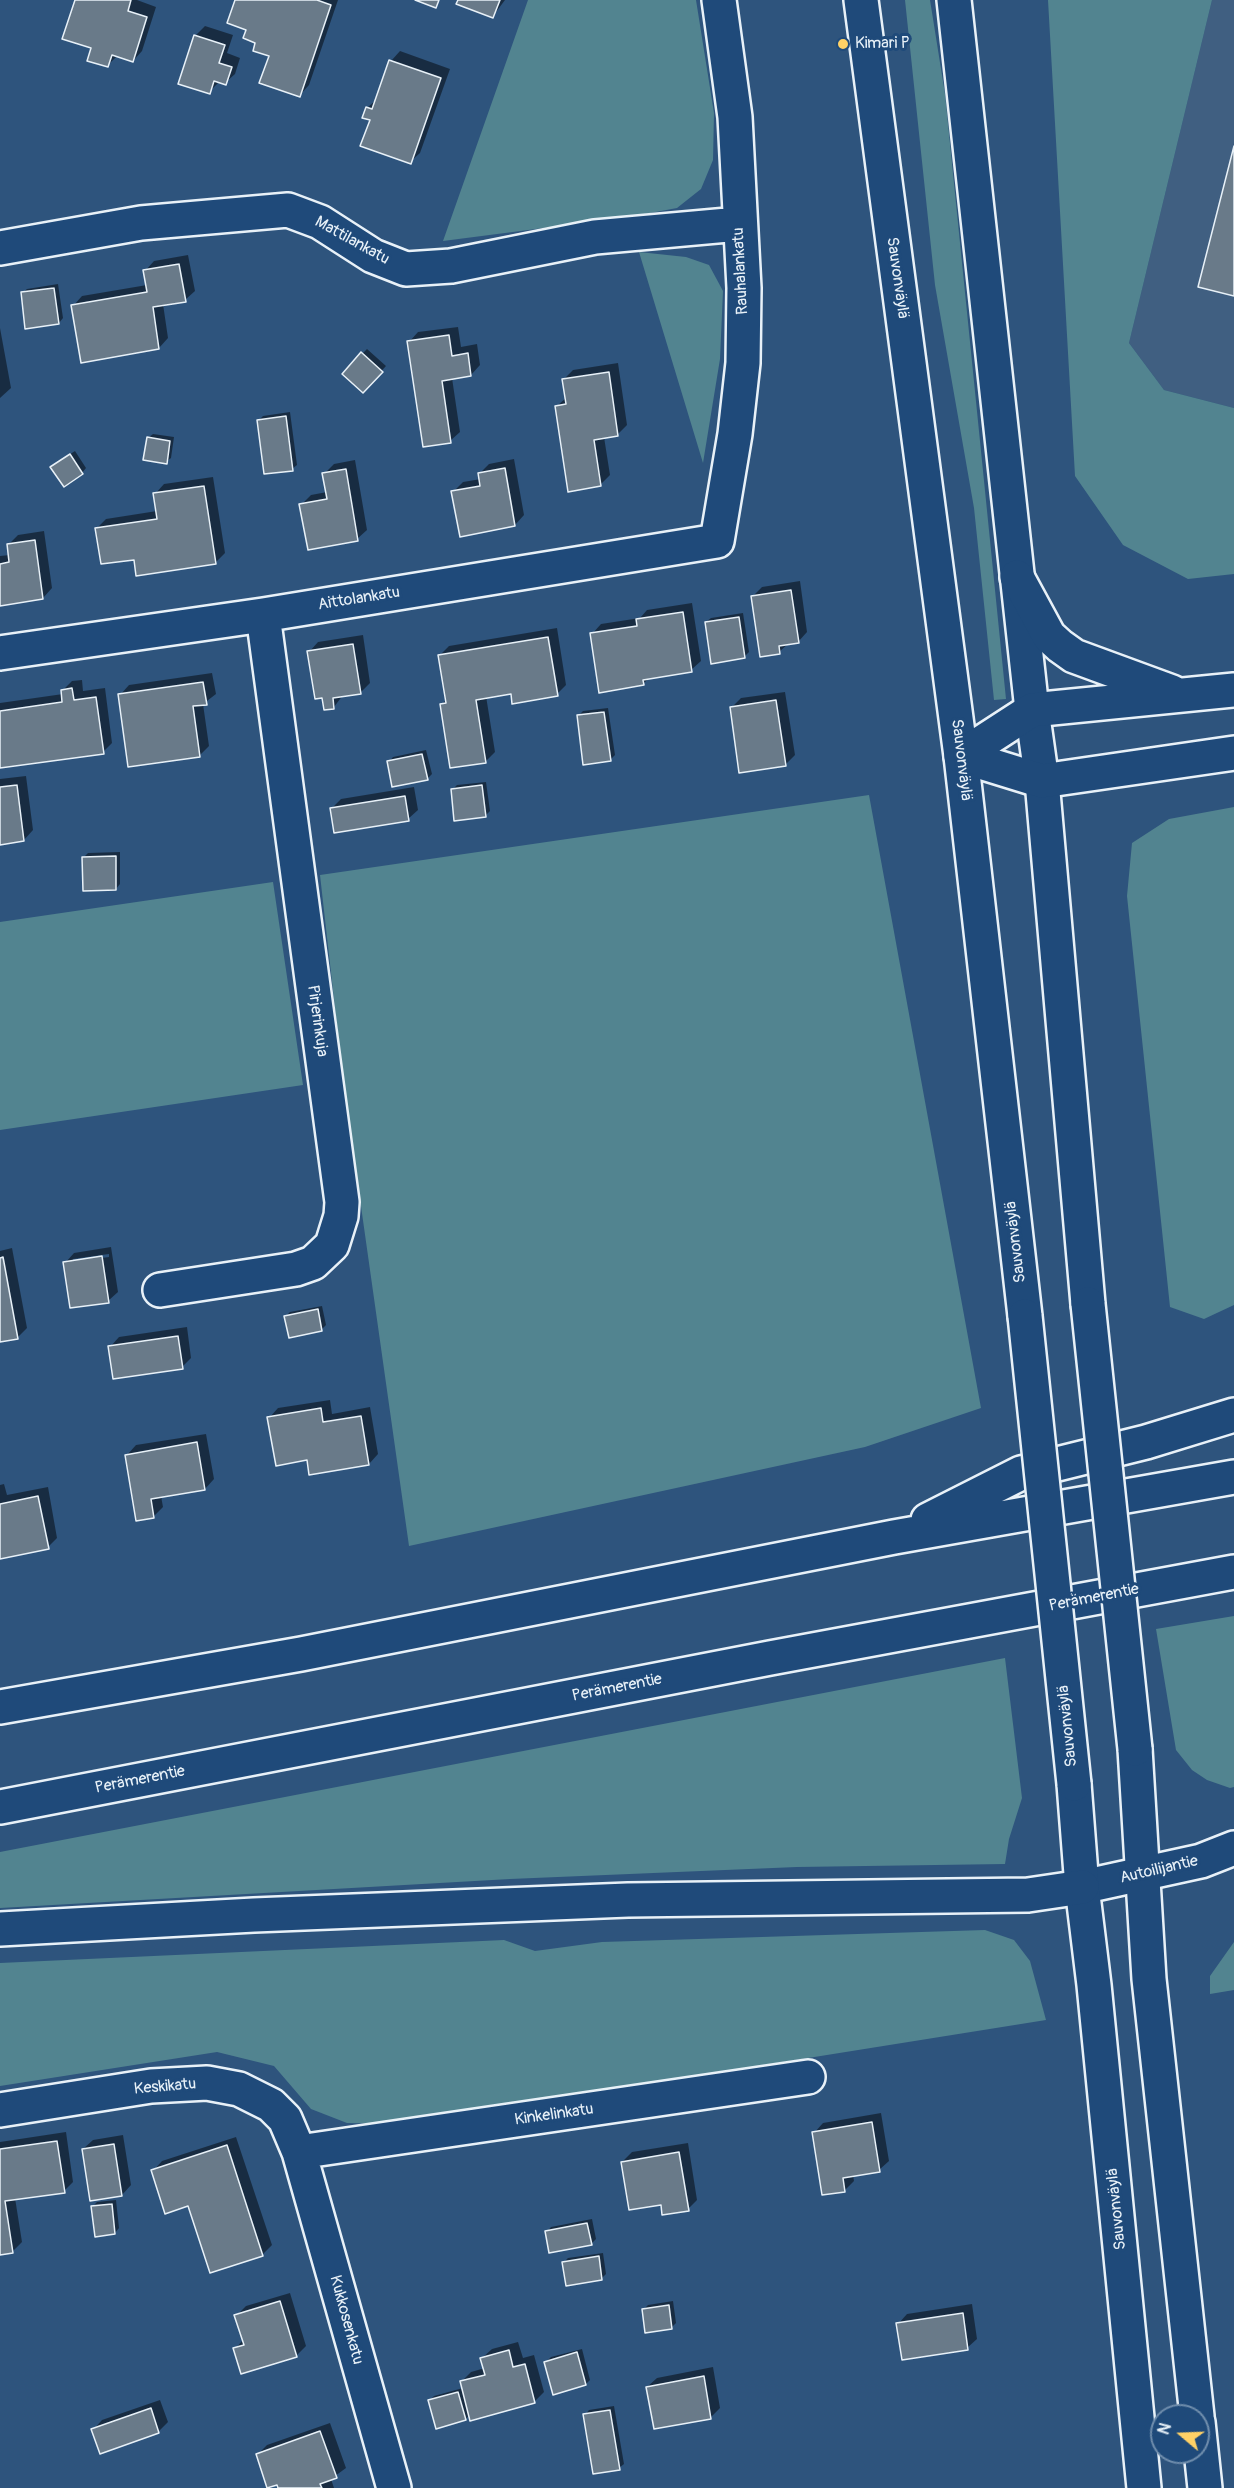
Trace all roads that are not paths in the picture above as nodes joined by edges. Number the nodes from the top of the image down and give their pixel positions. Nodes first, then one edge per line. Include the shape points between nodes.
1 (719, 0) edge
2 (861, 0) edge
3 (954, 0) edge
4 (739, 224) junction
5 (0, 248) edge
6 (717, 541) joint
7 (1017, 577) junction
8 (263, 615) junction
9 (0, 652) edge
10 (1234, 690) edge
11 (1179, 695) junction
12 (1032, 710) junction
13 (1234, 753) edge
14 (961, 756) junction
15 (1042, 781) junction
16 (160, 1290) dead end
17 (1234, 1415) edge
18 (1234, 1477) edge
19 (894, 1537) junction
20 (1234, 1572) edge
21 (0, 1707) edge
22 (0, 1807) edge
23 (1234, 1848) edge
24 (1142, 1875) junction
25 (1082, 1887) junction
26 (0, 1929) edge
27 (808, 2077) dead end
28 (0, 2110) edge
29 (299, 2152) junction
30 (1196, 2404) edge
31 (1202, 2464) edge
32 (394, 2488) edge
33 (1144, 2488) edge
34 (1205, 2488) edge

1 - 4 main road, Rauhalankatu via 735,117
2 - 14 main road, Sauvonväylä
3 - 7 main road
4 - 5 main road, Mattilankatu via 595,237 451,267 406,269 374,256 320,222 288,210 141,223
4 - 6 main road, Rauhalankatu via 744,288 743,363
6 - 8 main road, Aittolankatu
7 - 11 main road via 1049,636 1060,646 1074,656
7 - 12 main road
8 - 9 main road, Aittolankatu
8 - 16 main road, Pirjerinkuja via 341,1216 332,1245 312,1263 296,1269
10 - 11 main road
11 - 12 main road
12 - 14 main road
12 - 15 main road
13 - 15 main road
14 - 15 main road
14 - 25 main road, Sauvonväylä, bridge via 1025,1316
15 - 24 main road, bridge via 1088,1304 1135,1749
17 - 19 main road via 1022,1473
18 - 19 main road
19 - 21 main road via 301,1654
20 - 22 main road, Perämerentie
23 - 24 main road, Autoilijantie
24 - 25 main road, Autoilijantie
24 - 30 main road via 1149,1979
25 - 26 main road, Autoilijantie via 1028,1895 628,1900
25 - 33 main road, Sauvonväylä
27 - 29 main road, Kinkelinkatu
28 - 29 main road, Keskikatu via 151,2086 221,2085 255,2095 272,2105 285,2119
29 - 32 main road, Kukkosenkatu
31 - 34 main road

